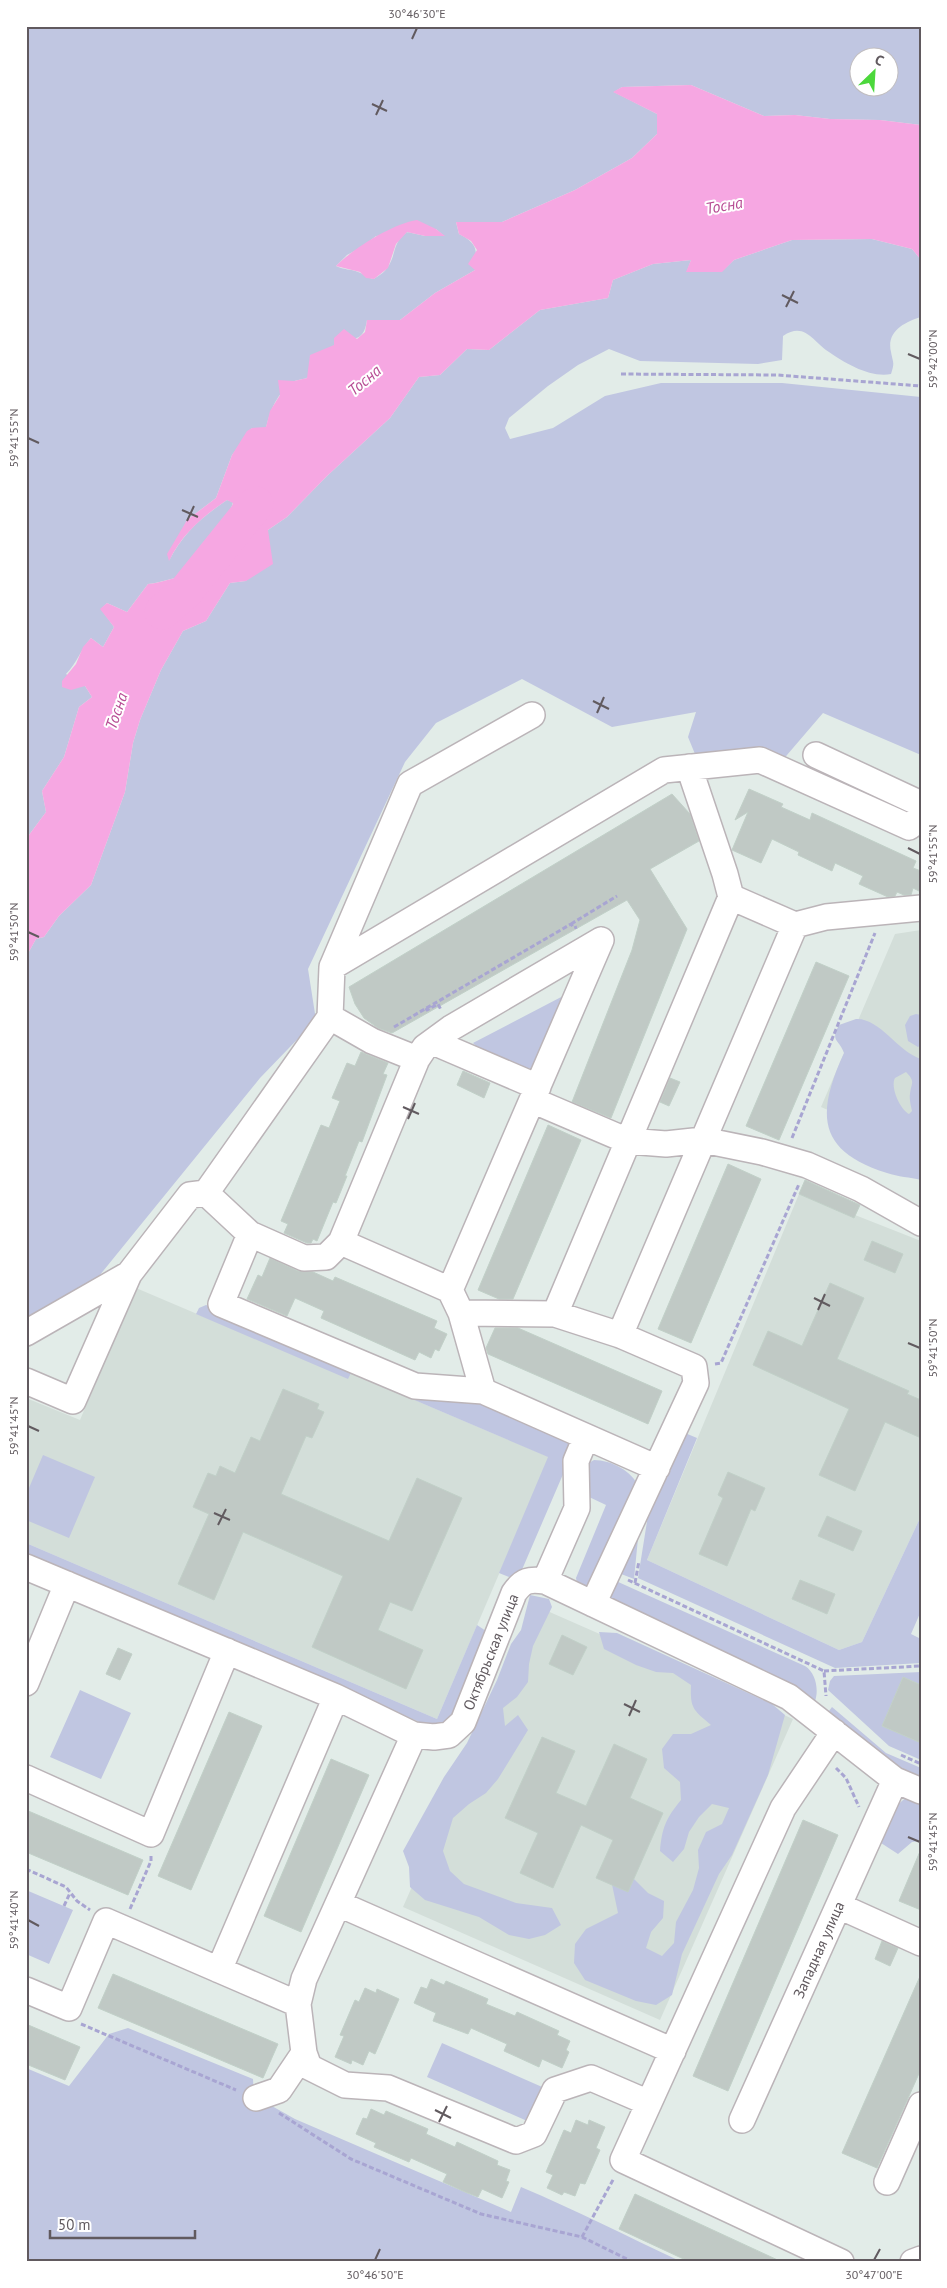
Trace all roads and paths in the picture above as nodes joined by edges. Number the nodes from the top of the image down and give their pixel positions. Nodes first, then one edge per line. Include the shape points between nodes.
1 (621, 374) dead end
2 (921, 386) edge
3 (532, 715) dead end
4 (816, 755) dead end
5 (689, 767) junction
6 (921, 804) edge
7 (921, 818) edge
8 (617, 896) dead end
9 (731, 896) junction
10 (921, 908) edge
11 (884, 912) junction
12 (571, 924) junction
13 (795, 925) junction
14 (574, 928) dead end
15 (332, 967) junction
16 (438, 1004) dead end
17 (426, 1008) junction
18 (330, 1017) junction
19 (391, 1028) dead end
20 (425, 1050) junction
21 (535, 1094) junction
22 (703, 1140) junction
23 (628, 1141) junction
24 (795, 1162) junction
25 (206, 1193) junction
26 (921, 1223) edge
27 (250, 1234) junction
28 (341, 1242) junction
29 (129, 1274) junction
30 (450, 1290) junction
31 (461, 1313) junction
32 (555, 1314) junction
33 (26, 1333) edge
34 (620, 1335) junction
35 (694, 1368) junction
36 (26, 1381) edge
37 (483, 1391) junction
38 (586, 1437) junction
39 (657, 1468) junction
40 (26, 1567) edge
41 (608, 1571) junction
42 (544, 1581) junction
43 (67, 1584) junction
44 (593, 1604) junction
45 (227, 1651) junction
46 (921, 1666) edge
47 (824, 1671) junction
48 (26, 1683) edge
49 (336, 1697) junction
50 (831, 1701) dead end
51 (834, 1732) junction
52 (414, 1735) junction
53 (896, 1753) dead end
54 (921, 1764) edge
55 (26, 1778) edge
56 (895, 1780) junction
57 (921, 1791) edge
58 (151, 1834) junction
59 (26, 1869) edge
60 (70, 1893) junction
61 (339, 1904) junction
62 (64, 1906) dead end
63 (838, 1906) junction
64 (114, 1924) junction
65 (921, 1943) edge
66 (219, 1970) junction
67 (26, 1990) edge
68 (298, 2004) junction
69 (68, 2008) junction
70 (673, 2051) junction
71 (304, 2053) junction
72 (256, 2098) junction
73 (649, 2103) junction
74 (921, 2105) edge
75 (742, 2120) dead end
76 (623, 2160) junction
77 (887, 2182) dead end
78 (582, 2237) junction
79 (921, 2259) edge
80 (831, 2260) edge
81 (633, 2262) edge
82 (913, 2262) edge

1 - 2 path via 777,375
3 - 15 street via 410,784
4 - 6 street
5 - 7 street via 760,760 909,827
5 - 9 street
5 - 15 street via 664,770
8 - 12 path
9 - 13 street
9 - 23 street
10 - 11 street
11 - 13 street via 826,917
11 - 24 path
12 - 14 path
12 - 17 path
13 - 22 street
15 - 18 street
16 - 17 path
17 - 19 path
18 - 20 street via 372,1041
18 - 25 street
20 - 21 street
20 - 21 street via 451,1028 601,940
20 - 28 street
21 - 23 street
21 - 30 street
22 - 23 street via 666,1144
22 - 24 street
22 - 34 street
23 - 32 street
24 - 26 street via 861,1189
24 - 35 path via 721,1363
25 - 27 street
25 - 29 street via 190,1195
27 - 28 street via 304,1258 326,1257
27 - 37 street via 221,1304 415,1386
28 - 30 street
29 - 33 street
29 - 36 street via 73,1401
30 - 31 street
31 - 32 street
31 - 37 street
32 - 34 street
34 - 35 street
35 - 39 street via 696,1383
37 - 38 street
38 - 39 street
38 - 42 street via 576,1461 577,1508
39 - 41 street
40 - 43 street
41 - 44 street
41 - 47 path
42 - 44 street
42 - 52 street, Октябрьская улица via 528,1579 514,1594 463,1722 449,1735
43 - 45 street
43 - 48 street
44 - 51 street via 788,1697
45 - 49 street
45 - 58 street
46 - 47 path
47 - 50 path via 824,1694
49 - 52 street
49 - 66 street
51 - 56 street
51 - 70 street via 783,1808
52 - 61 street
53 - 54 path
55 - 58 street
56 - 57 street
56 - 63 street, Западная улица
58 - 64 path via 151,1861
59 - 60 path via 66,1887
60 - 62 path
60 - 64 path
61 - 68 street via 304,1979
61 - 70 street
63 - 65 street
63 - 75 street, Западная улица
64 - 66 street
64 - 69 street
66 - 68 street
67 - 69 street
68 - 71 street
69 - 72 path via 80,2024
70 - 73 street
71 - 72 street via 279,2090
71 - 73 street via 309,2067 345,2085 388,2088 516,2141 534,2134 555,2090 591,2078
72 - 78 path via 351,2159 481,2214
73 - 76 street
74 - 77 street
76 - 78 path
76 - 80 street
78 - 81 path
79 - 82 street

